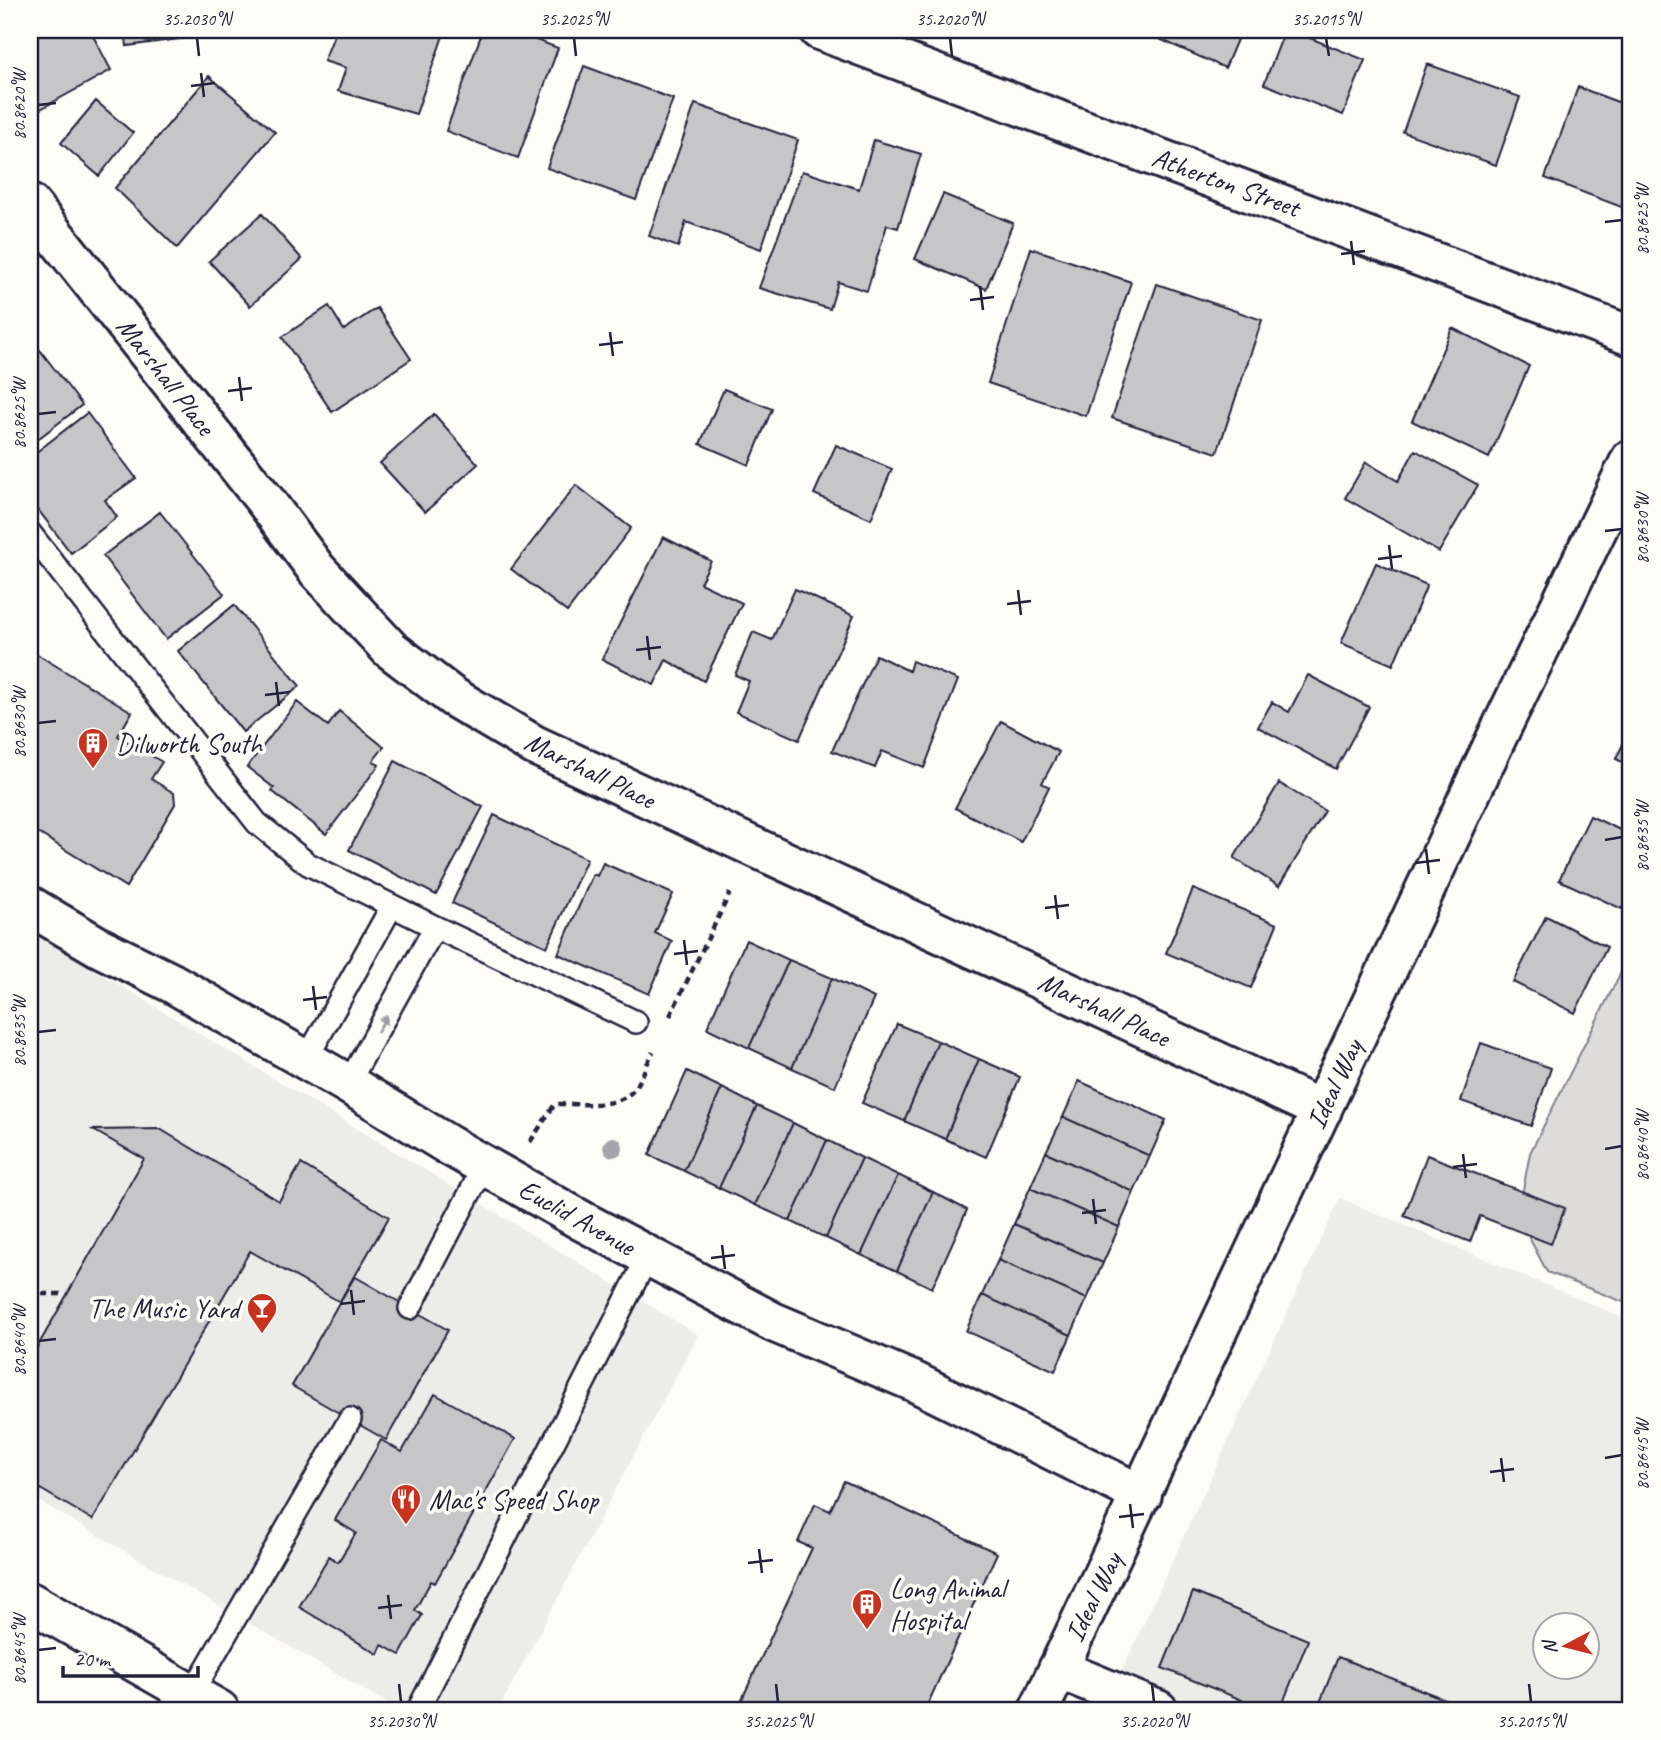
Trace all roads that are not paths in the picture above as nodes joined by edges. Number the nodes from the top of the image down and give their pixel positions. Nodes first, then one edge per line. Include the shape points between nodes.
1 (819, 30) edge
2 (30, 204) edge
3 (1631, 336) edge
4 (1631, 459) edge
5 (30, 533) edge
6 (30, 906) edge
7 (392, 906) junction
8 (435, 927) junction
9 (636, 1022) dead end
10 (306, 1060) junction
11 (348, 1084) junction
12 (1322, 1110) junction
13 (484, 1166) junction
14 (648, 1256) junction
15 (410, 1308) dead end
16 (350, 1419) dead end
17 (1142, 1495) junction
18 (30, 1602) edge
19 (1058, 1669) junction
20 (205, 1703) edge
21 (418, 1710) edge
22 (1039, 1710) edge
23 (1158, 1710) edge

1 - 3 street, Atherton Street
2 - 12 street, Marshall Place via 317,570 390,649 453,698 534,745
4 - 12 street, Ideal Way
5 - 7 lane via 257,823 308,863
6 - 10 street, Euclid Avenue
7 - 8 lane
7 - 10 lane
8 - 9 lane
11 -> 8 lane
10 - 11 street, Euclid Avenue
11 - 13 street, Euclid Avenue
12 - 17 street, Ideal Way
13 - 14 street, Euclid Avenue
13 - 15 lane
14 - 17 street, Euclid Avenue via 773,1322 915,1382
14 - 21 lane
16 - 20 lane
17 - 19 street, Ideal Way
18 - 20 street
19 - 22 street, Ideal Way
19 - 23 street

